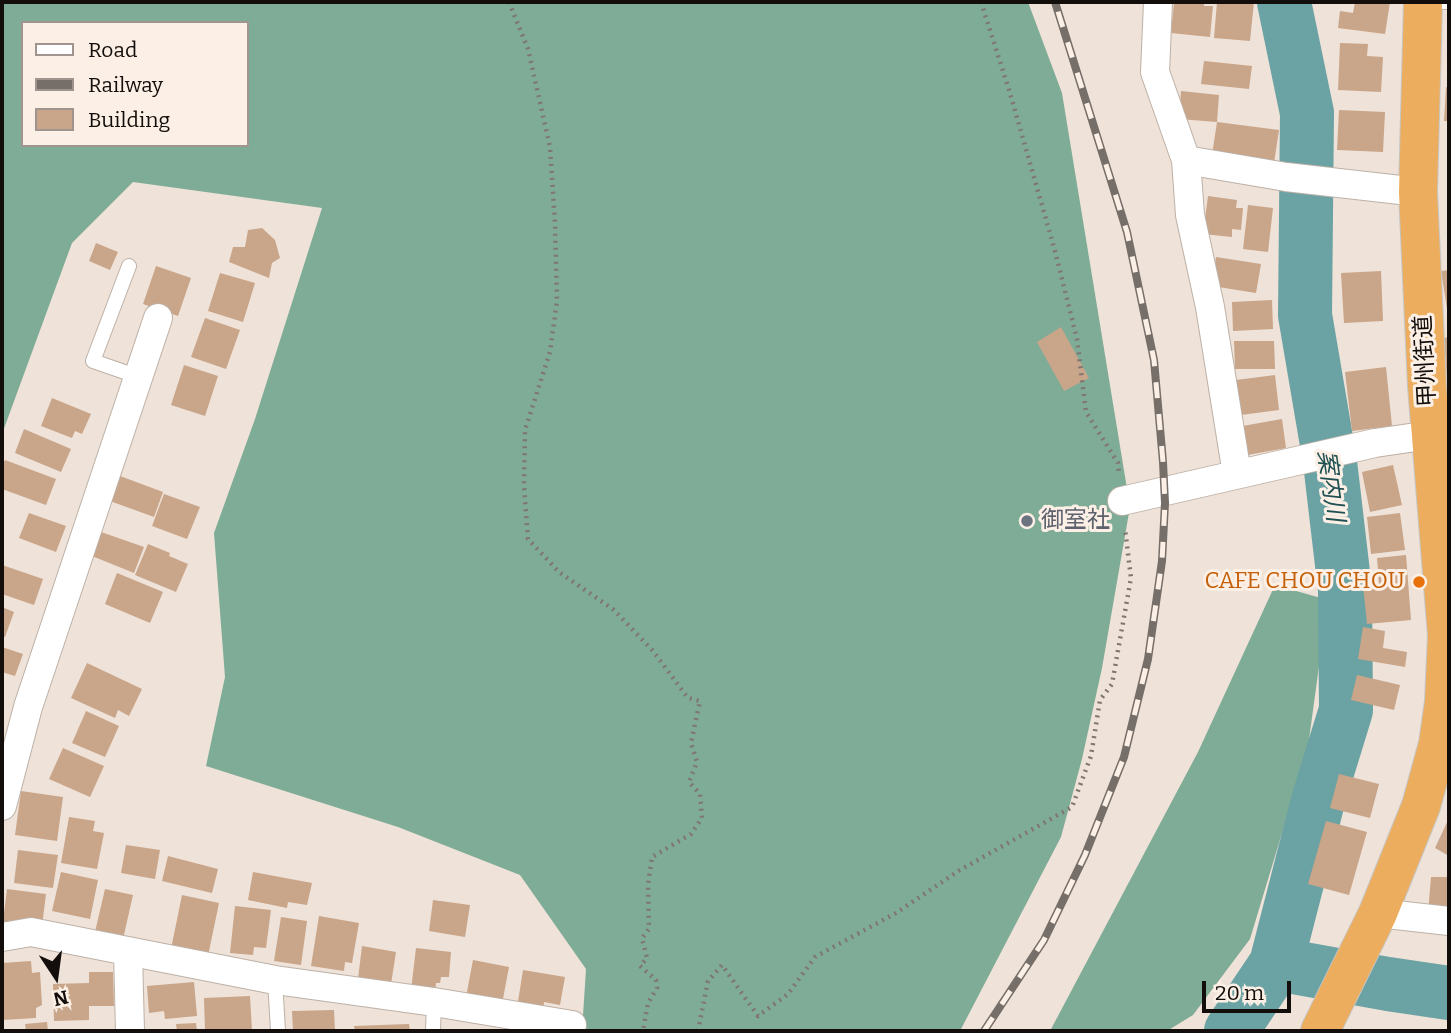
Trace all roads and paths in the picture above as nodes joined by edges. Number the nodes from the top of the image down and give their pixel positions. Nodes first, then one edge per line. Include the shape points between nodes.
1 (509, 2) edge
2 (981, 2) edge
3 (1158, 2) edge
4 (1423, 2) edge
5 (1186, 160) junction
6 (1418, 192) junction
7 (129, 266) dead end
8 (158, 318) dead end
9 (138, 377) junction
10 (1430, 435) junction
11 (1237, 474) junction
12 (1122, 501) junction
13 (2, 806) edge
14 (1374, 921) junction
15 (1449, 921) edge
16 (2, 937) edge
17 (128, 952) junction
18 (275, 980) junction
19 (434, 1002) junction
20 (572, 1025) dead end
21 (1328, 1027) edge
22 (130, 1031) edge
23 (278, 1031) edge
24 (433, 1031) edge
25 (643, 1031) edge
26 (698, 1031) edge

1 - 25 path via 528,49 550,147 555,223 557,301 550,352 525,430 528,538 559,572 614,610 688,698 700,701 691,743 696,762 689,782 700,794 702,818 691,834 652,856 649,929 642,938 647,958 640,966 656,979 657,988 648,1003
2 - 12 path via 1055,251 1077,339 1086,412 1118,463
3 - 5 street via 1155,72
4 - 6 highway, 甲州街道
5 - 6 street
5 - 11 street via 1190,215
6 - 10 highway, 甲州街道 via 1431,324
7 - 9 lane via 93,361
8 - 9 street
9 - 13 street via 28,707
10 - 11 street
10 - 14 highway, 甲州街道 via 1447,635 1444,702 1421,806
11 - 12 street
12 - 26 path via 1131,579 1112,684 1100,700 1091,756 1072,807 815,957 788,994 758,1016 722,965 708,981
14 - 15 street
14 - 21 highway, 甲州街道
16 - 17 street via 31,932
17 - 18 street
17 - 22 street
18 - 19 street
18 - 23 lane
19 - 20 street
19 - 24 lane

